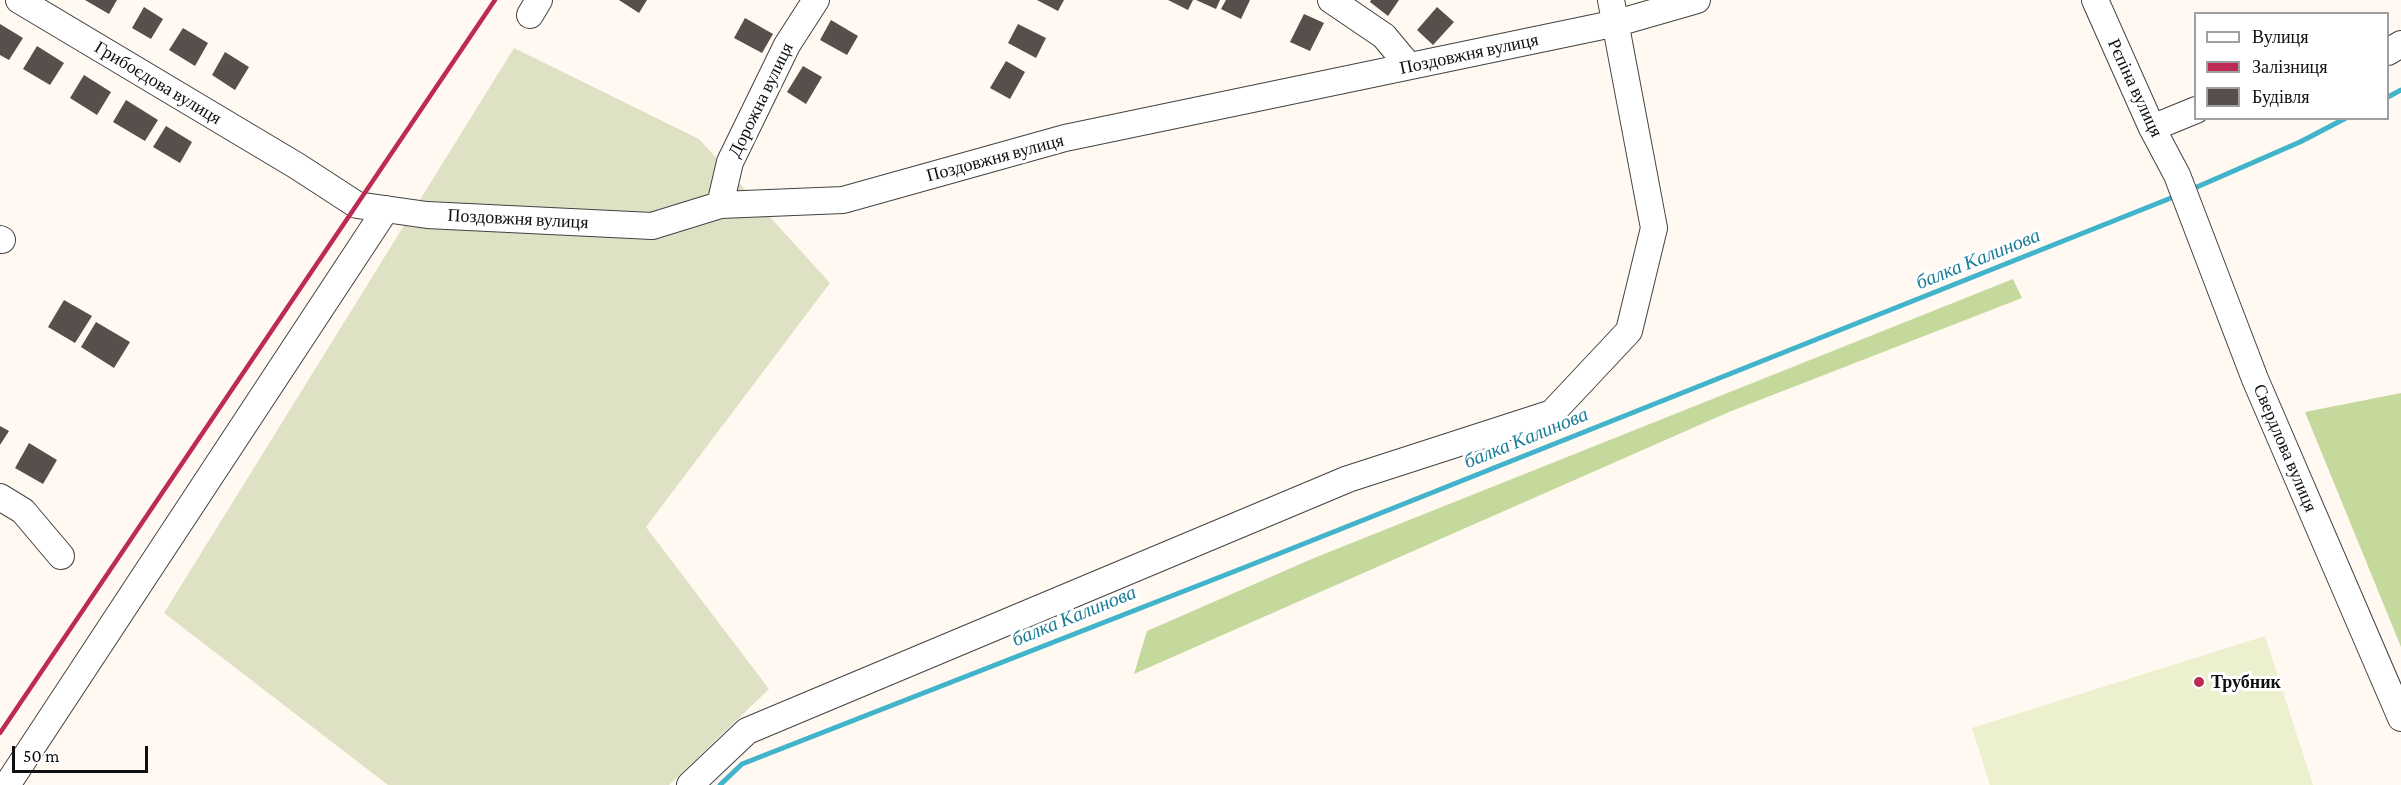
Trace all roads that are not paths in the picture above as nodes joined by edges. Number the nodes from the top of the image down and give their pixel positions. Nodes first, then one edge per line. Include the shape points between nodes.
1 (19, 0) edge
2 (816, 0) edge
3 (1331, 0) edge
4 (1697, 0) edge
5 (2095, 0) edge
6 (1614, 11) edge
7 (1409, 66) junction
8 (2194, 111) edge
9 (2152, 128) junction
10 (297, 166) joint
11 (2177, 175) joint
12 (720, 205) junction
13 (387, 209) junction
14 (0, 496) edge
15 (61, 556) dead end
16 (2401, 718) edge
17 (7, 785) edge
18 (690, 785) edge

1 - 10 street, Грибоєдова вулиця
2 - 12 street, Дорожна вулиця via 787,45 730,162
3 - 7 street via 1384,36
4 - 6 street, Поздовжня вулиця
5 - 9 street, Рєпіна вулиця
6 - 7 street, Поздовжня вулиця
6 - 18 street via 1654,228 1629,331 1552,413 1348,479 747,731
7 - 12 street, Поздовжня вулиця via 1065,138 843,200
8 - 9 street
9 - 11 street, Рєпіна вулиця
10 - 13 street, Поздовжня вулиця via 357,205
11 - 16 street, Свердлова вулиця via 2255,379
12 - 13 street, Поздовжня вулиця via 652,226 427,215
13 - 17 street
14 - 15 street via 23,512

